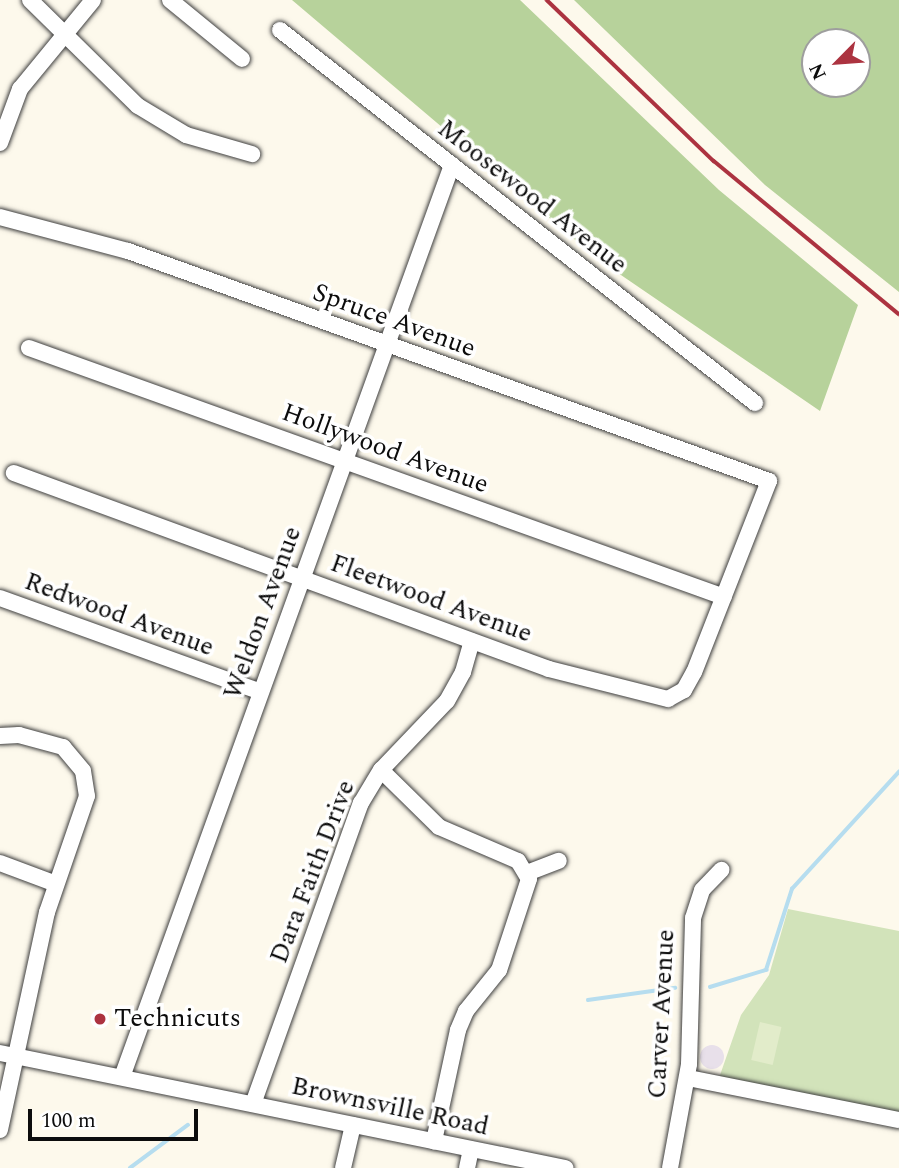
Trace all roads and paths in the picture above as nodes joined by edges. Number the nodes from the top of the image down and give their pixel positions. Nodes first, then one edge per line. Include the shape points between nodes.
1 (30, 0) edge
2 (93, 0) edge
3 (170, 0) edge
4 (280, 30) dead end
5 (63, 36) junction
6 (242, 59) dead end
7 (0, 144) edge
8 (252, 154) dead end
9 (452, 165) junction
10 (0, 217) edge
11 (387, 344) junction
12 (29, 348) dead end
13 (755, 402) dead end
14 (344, 461) junction
15 (14, 473) dead end
16 (301, 578) junction
17 (724, 597) junction
18 (0, 598) edge
19 (472, 641) junction
20 (261, 692) junction
21 (0, 736) edge
22 (382, 770) junction
23 (559, 861) dead end
24 (0, 863) edge
25 (721, 870) dead end
26 (527, 873) junction
27 (56, 884) junction
28 (0, 1053) edge
29 (19, 1056) junction
30 (122, 1077) junction
31 (688, 1078) junction
32 (253, 1104) junction
33 (899, 1120) edge
34 (353, 1125) junction
35 (0, 1130) edge
36 (434, 1141) junction
37 (471, 1149) junction
38 (343, 1168) edge
39 (467, 1168) edge
40 (565, 1168) edge
41 (670, 1168) edge

1 - 5 street
2 - 5 street
3 - 6 street
4 - 9 street, Moosewood Avenue
5 - 7 street via 20,89
5 - 8 street via 115,86 164,124 205,142
9 - 11 street, Weldon Avenue
9 - 13 street, Moosewood Avenue
10 - 11 street, Spruce Avenue via 128,251
11 - 14 street, Weldon Avenue
11 - 17 street, Spruce Avenue via 769,481
12 - 14 street, Hollywood Avenue
14 - 16 street, Weldon Avenue
14 - 17 street, Hollywood Avenue
15 - 16 street, Fleetwood Avenue
16 - 19 street, Fleetwood Avenue
16 - 20 street, Weldon Avenue
17 - 19 street, Fleetwood Avenue via 694,672 677,696 662,698 580,679
18 - 20 street, Redwood Avenue
19 - 22 street, Dara Faith Drive via 463,672 447,701
20 - 30 street, Weldon Avenue
21 - 27 street via 53,742 71,754 83,771 85,805
22 - 26 street via 439,827 518,861
22 - 32 street, Dara Faith Drive via 361,803
23 - 26 street
24 - 27 street
25 - 31 street, Carver Avenue via 702,890 692,918
26 - 36 street via 529,886 499,970 466,1011 458,1030
27 - 29 street
28 - 29 street, Brownsville Road
29 - 30 street, Brownsville Road
29 - 35 street
30 - 32 street, Brownsville Road
31 - 33 street
31 - 41 street, Carver Avenue
32 - 34 street, Brownsville Road
34 - 36 street, Brownsville Road
34 - 38 street
36 - 37 street, Brownsville Road
37 - 39 street
37 - 40 street, Brownsville Road

